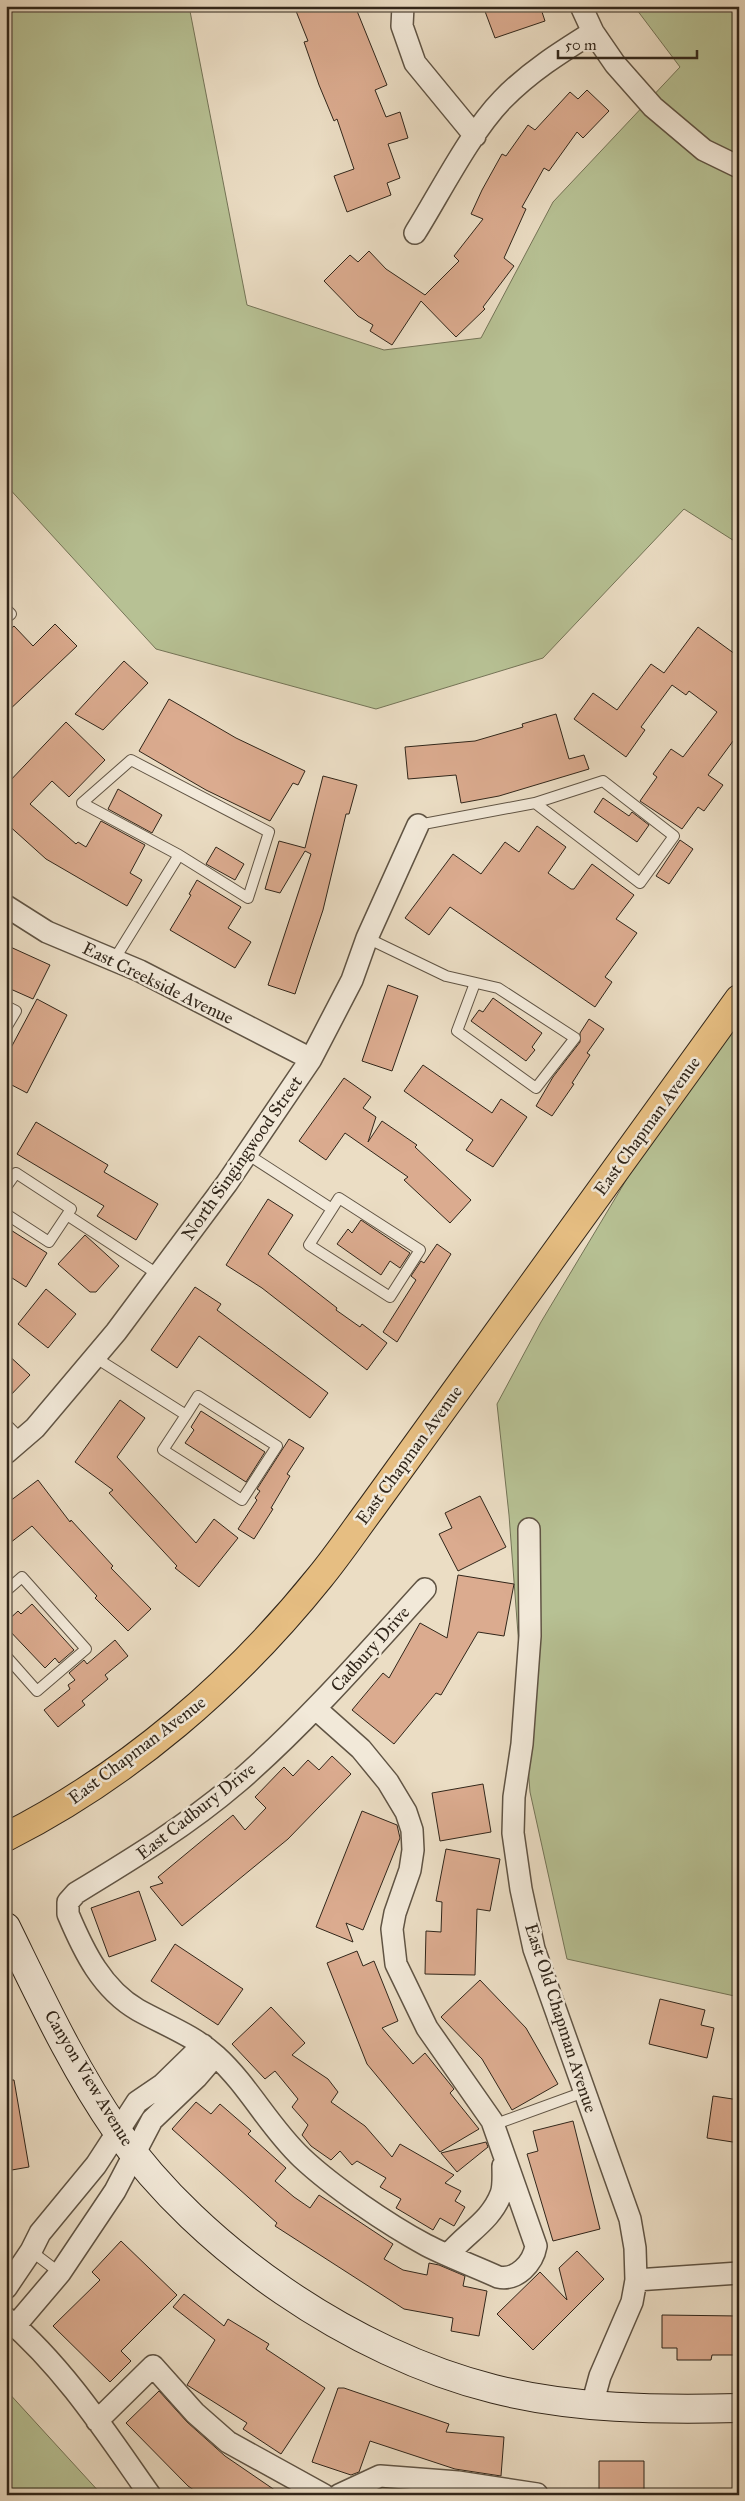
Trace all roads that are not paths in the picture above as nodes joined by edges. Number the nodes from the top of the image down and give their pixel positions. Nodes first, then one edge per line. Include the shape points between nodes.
1 (403, 6) edge
2 (581, 6) edge
3 (593, 32) junction
4 (475, 136) junction
5 (739, 167) edge
6 (415, 233) dead end
7 (6, 609) edge
8 (6, 618) edge
9 (535, 803) junction
10 (418, 825) joint
11 (179, 855) junction
12 (6, 906) edge
13 (367, 938) junction
14 (114, 960) junction
15 (475, 983) junction
16 (739, 998) edge
17 (6, 1006) edge
18 (6, 1028) edge
19 (311, 1059) junction
20 (247, 1154) junction
21 (6, 1188) edge
22 (332, 1209) junction
23 (6, 1214) edge
24 (67, 1215) junction
25 (159, 1275) junction
26 (96, 1358) junction
27 (186, 1415) junction
28 (6, 1424) edge
29 (14, 1447) edge
30 (529, 1529) dead end
31 (425, 1589) dead end
32 (6, 1591) edge
33 (6, 1656) edge
34 (316, 1708) junction
35 (6, 1837) edge
36 (6, 1927) edge
37 (209, 2050) junction
38 (584, 2092) junction
39 (493, 2125) junction
40 (117, 2131) junction
41 (134, 2153) junction
42 (504, 2158) junction
43 (31, 2251) junction
44 (448, 2255) junction
45 (60, 2273) junction
46 (739, 2273) edge
47 (636, 2280) junction
48 (6, 2288) edge
49 (11, 2322) edge
50 (592, 2405) junction
51 (739, 2408) edge
52 (97, 2421) junction
53 (537, 2494) edge
54 (150, 2495) edge
55 (324, 2495) edge
56 (339, 2495) edge

1 - 4 street via 402,26 415,63
2 - 3 street
3 - 4 street via 538,67 501,100
3 - 5 street via 614,64 653,107 704,150
4 - 6 street
7 - 8 lane via 11,614
9 - 9 lane via 602,781 674,836 640,883
9 - 10 lane
10 - 13 street, North Singingwood Street
11 - 11 lane via 248,898 270,832 131,760 82,802
11 - 14 lane
12 - 14 street, East Creekside Avenue via 47,932
13 - 15 lane via 446,976
13 - 19 street, North Singingwood Street via 352,980
14 - 19 street, East Creekside Avenue
15 - 15 lane via 498,988 575,1038 536,1088 457,1031
16 - 35 main road, East Chapman Avenue via 372,1507 320,1577 272,1632 186,1717 82,1794
17 - 18 lane via 16,1012
19 - 20 street, North Singingwood Street
20 - 22 lane
20 - 25 street, North Singingwood Street
21 - 24 lane via 16,1174 71,1209
22 - 22 lane via 339,1198 420,1250 390,1297 309,1245
23 - 24 lane via 49,1242
24 - 25 lane
25 - 26 street, North Singingwood Street
26 - 27 lane
26 - 29 street, North Singingwood Street via 35,1428
27 - 27 lane via 198,1396 277,1446 242,1500 163,1450
28 - 29 lane
30 - 38 street, East Old Chapman Avenue via 530,1636 513,1833 534,1949
31 - 34 street, Cadbury Drive
32 - 33 lane via 22,1577 86,1649 37,1691
34 - 37 street, East Cadbury Drive via 209,1805 147,1851 76,1893 68,1902 68,1914 76,1933 101,1978 114,1992 138,2010
34 - 39 street via 362,1749 406,1812 412,1830 413,1850 392,1929 396,1964 427,2028
36 - 40 street, Canyon View Avenue via 54,2024
37 - 40 street via 137,2102
37 - 41 street via 198,2077 152,2120
37 - 44 street via 243,2085 272,2126 302,2158 368,2208
38 - 39 lane
38 - 47 street, East Old Chapman Avenue via 630,2219
39 - 42 street
40 - 41 street, Canyon View Avenue
40 - 43 street via 96,2165 40,2234
41 - 45 street via 115,2190
41 - 50 street, Canyon View Avenue via 206,2230 243,2262 282,2291 380,2348 493,2389
42 - 44 street via 502,2192 489,2217 459,2241
42 - 44 street via 536,2246 534,2257 518,2274 508,2279
43 - 45 lane
43 - 48 street
45 - 49 street
46 - 47 street
47 - 50 street, East Old Chapman Avenue via 632,2302 600,2376
49 - 52 street via 58,2372
50 - 51 street, Canyon View Avenue via 671,2410
52 - 54 street
52 - 55 street via 153,2366 195,2413 228,2442
53 - 56 street via 458,2482 380,2476

